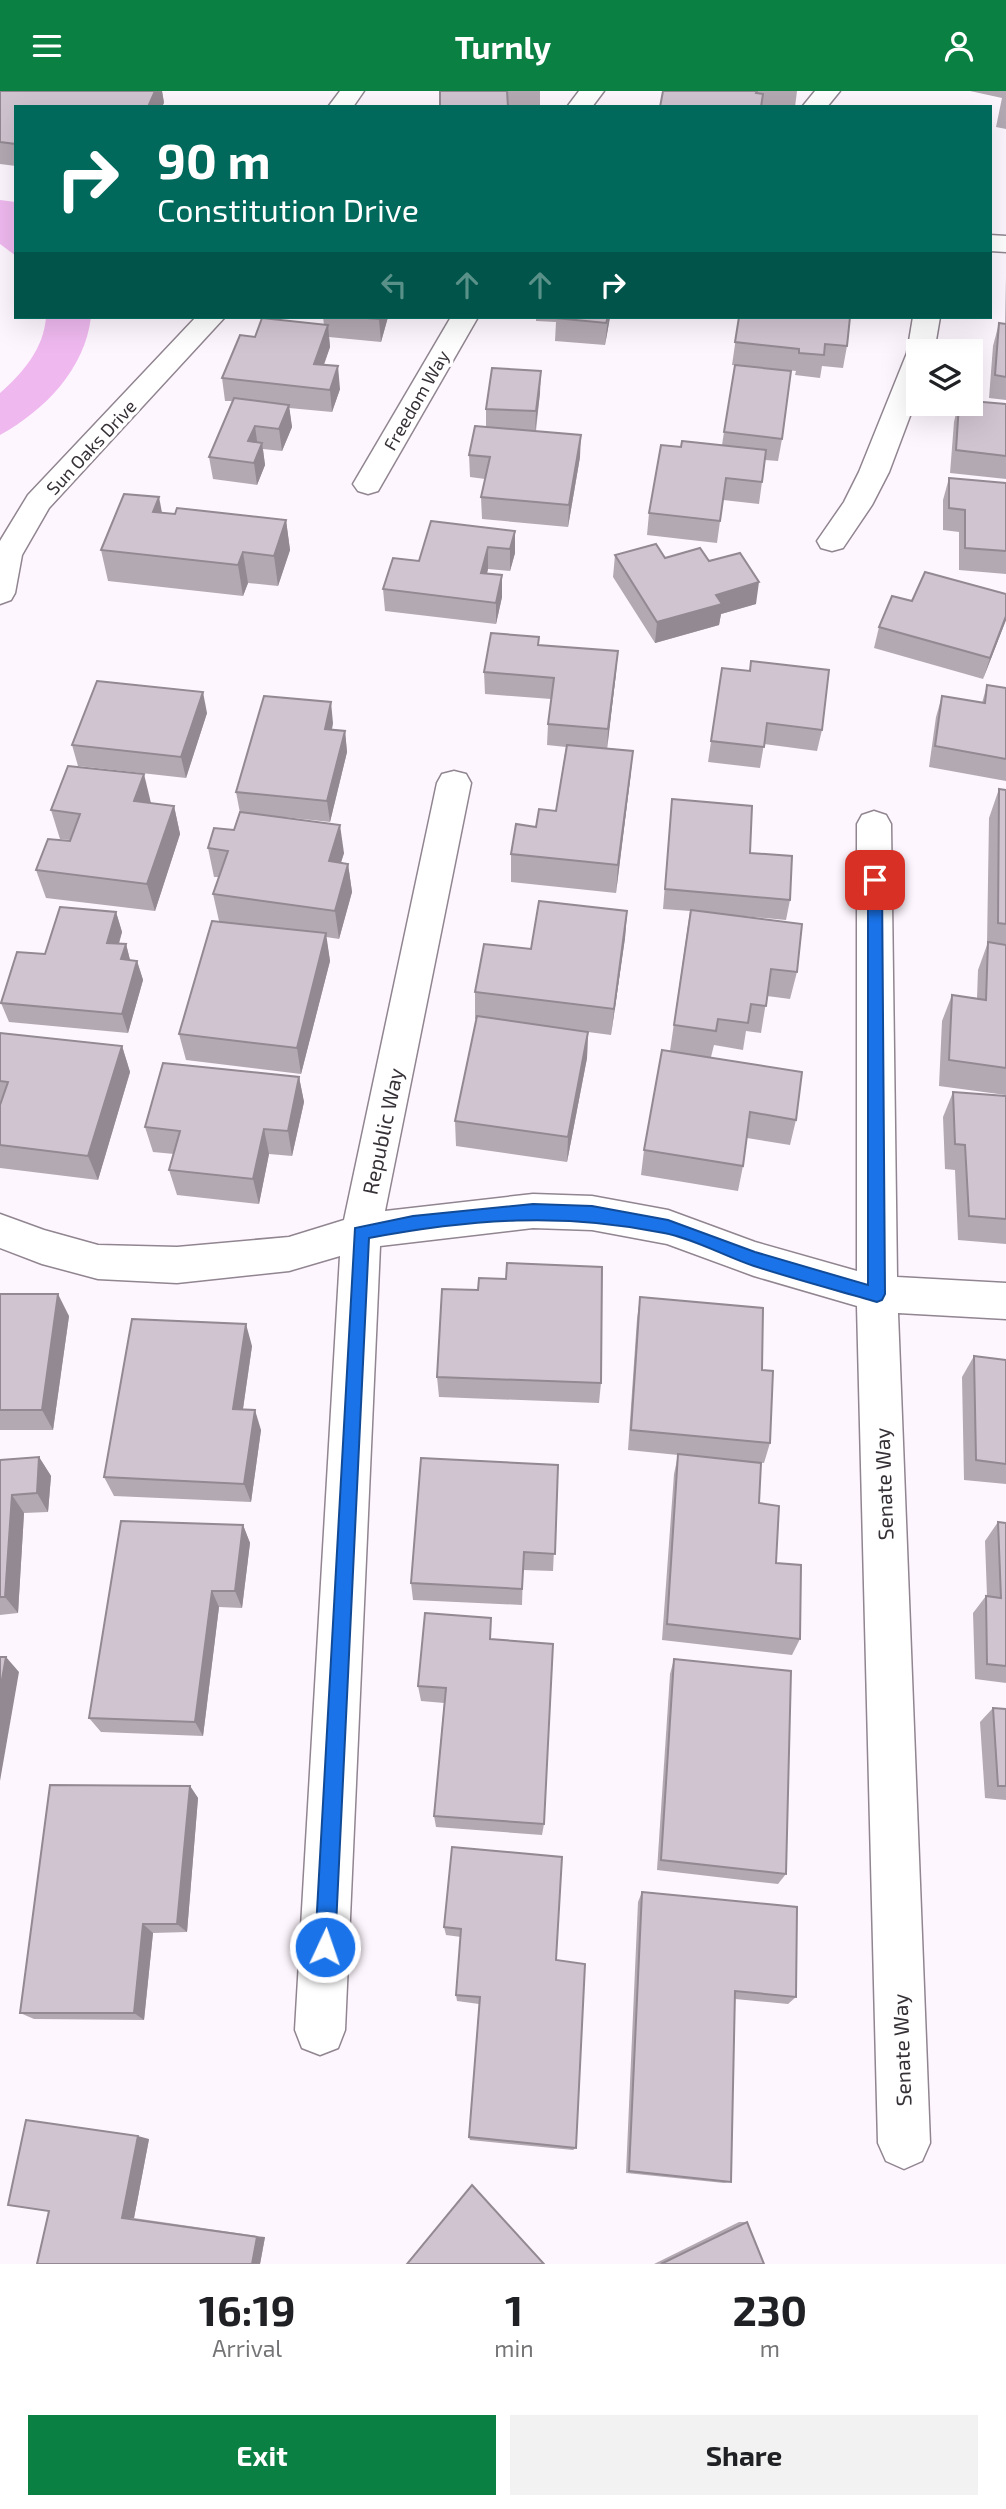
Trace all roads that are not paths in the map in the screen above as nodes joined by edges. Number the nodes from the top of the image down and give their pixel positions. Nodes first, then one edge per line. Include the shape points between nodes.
1 (592, 91) edge
2 (828, 91) edge
3 (581, 105) edge
4 (816, 105) edge
5 (209, 319) edge
6 (463, 319) edge
7 (926, 319) edge
8 (922, 339) edge
9 (906, 387) edge
10 (369, 484) dead end
11 (832, 541) dead end
12 (0, 593) edge
13 (454, 783) dead end
14 (874, 824) dead end
15 (0, 1231) edge
16 (361, 1233) junction
17 (877, 1294) junction
18 (1006, 1301) edge
19 (320, 2030) dead end
20 (904, 2143) dead end

1 - 3 street
2 - 4 street
5 - 12 street, Sun Oaks Drive via 38,502 7,555
6 - 10 street, Freedom Way
7 - 8 street
9 - 11 street via 874,472
13 - 16 street, Republic Way
14 - 17 street, Senate Way
15 - 16 street via 98,1262 177,1265 289,1254
16 - 17 street via 533,1211 592,1213 668,1227 754,1259
16 - 19 street, Republic Way
17 - 18 street
17 - 20 street, Senate Way

